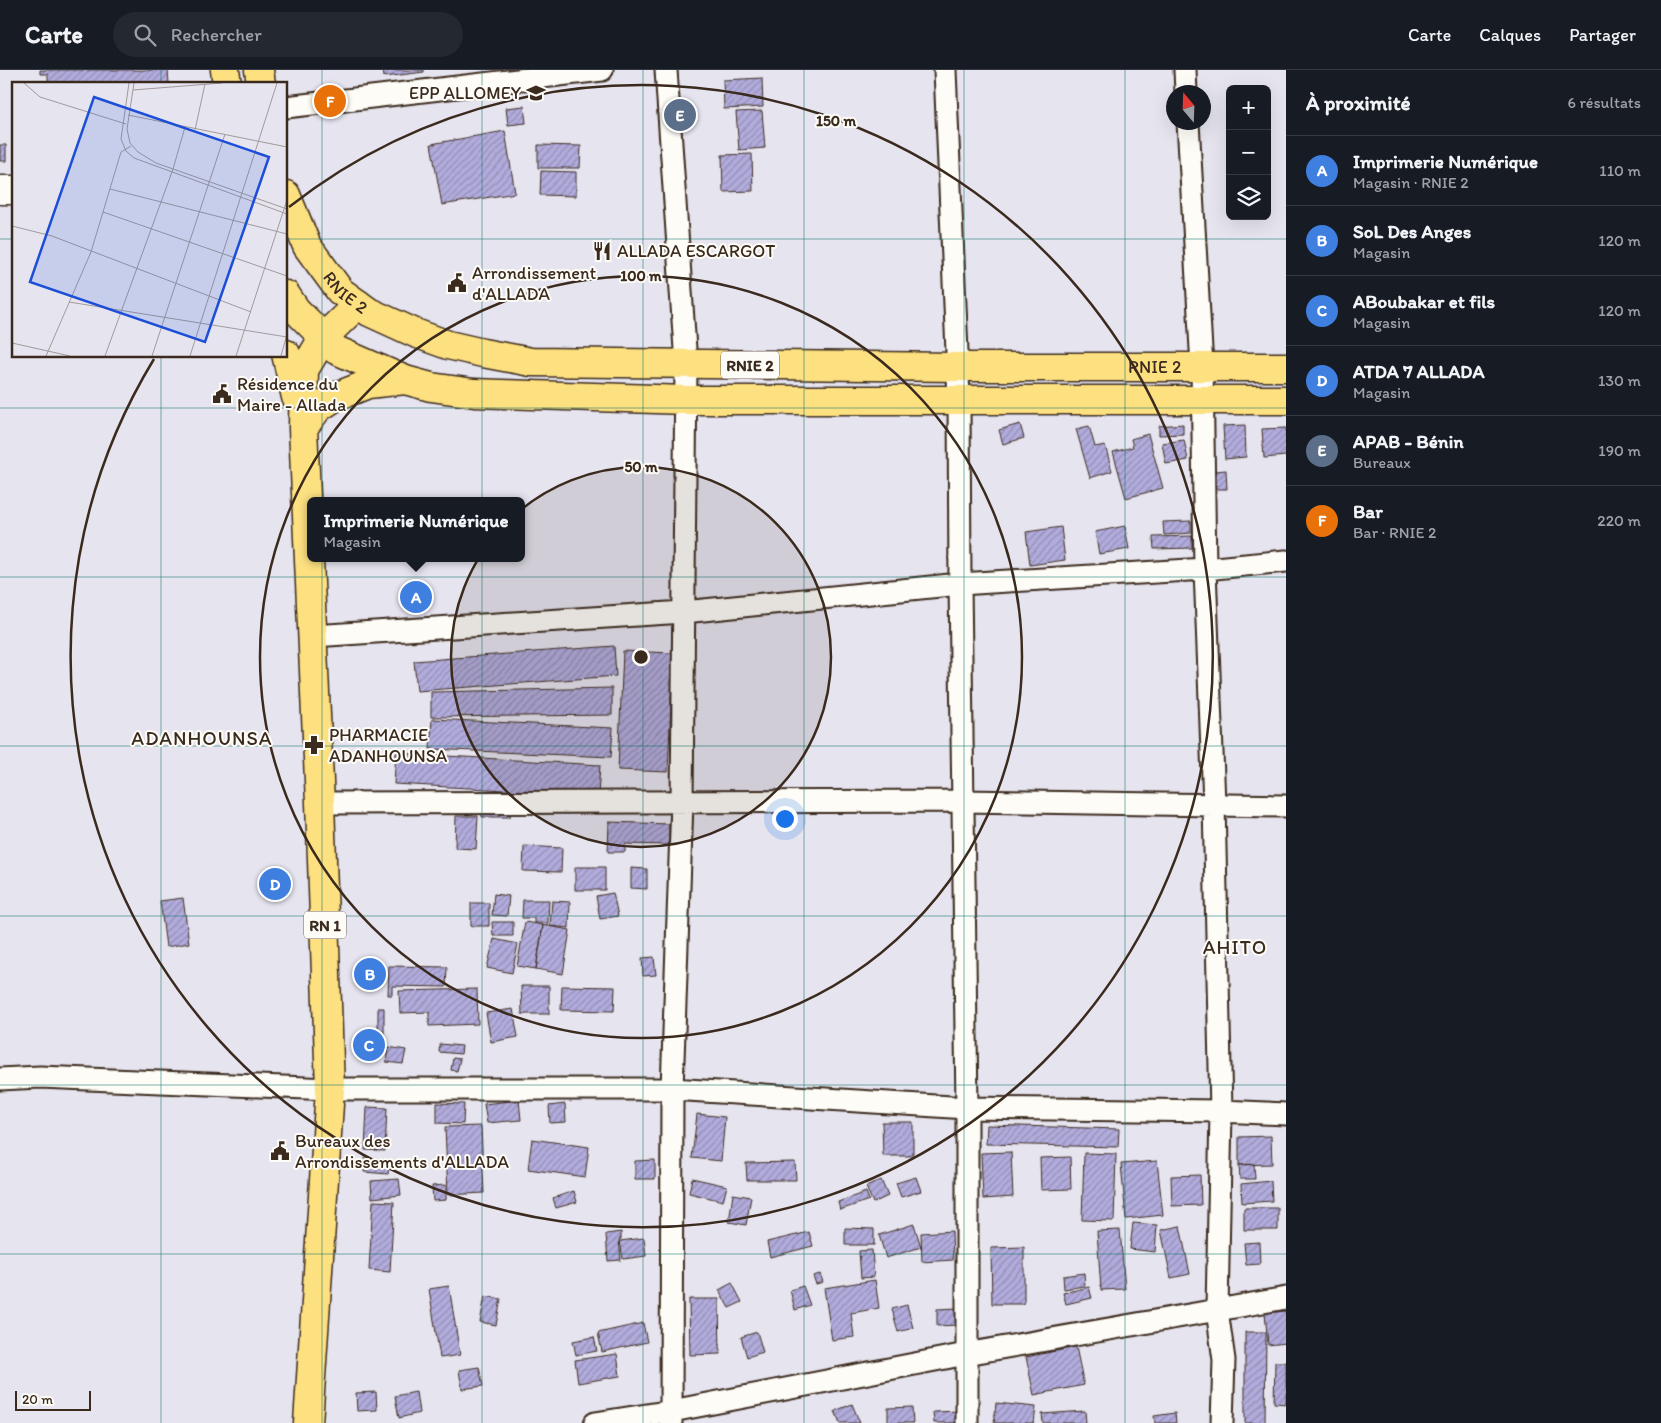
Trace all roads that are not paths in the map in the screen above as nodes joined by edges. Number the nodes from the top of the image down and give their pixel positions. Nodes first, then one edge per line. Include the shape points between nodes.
1 (602, 70) edge
2 (666, 70) edge
3 (945, 70) edge
4 (1185, 70) edge
5 (1186, 85) edge
6 (288, 107) edge
7 (1188, 130) edge
8 (288, 201) edge
9 (288, 299) edge
10 (358, 304) junction
11 (323, 338) junction
12 (287, 358) edge
13 (686, 364) junction
14 (957, 367) junction
15 (1202, 367) junction
16 (1286, 367) edge
17 (405, 380) junction
18 (959, 399) junction
19 (686, 400) junction
20 (1203, 400) junction
21 (1286, 400) edge
22 (303, 428) junction
23 (307, 511) edge
24 (1286, 561) edge
25 (309, 562) edge
26 (1205, 570) junction
27 (960, 584) junction
28 (684, 612) junction
29 (313, 636) junction
30 (963, 801) junction
31 (682, 802) junction
32 (320, 803) junction
33 (1214, 804) junction
34 (1286, 806) edge
35 (0, 1080) edge
36 (330, 1089) junction
37 (672, 1089) junction
38 (967, 1108) junction
39 (1222, 1111) junction
40 (1286, 1114) edge
41 (1286, 1298) edge
42 (1218, 1310) junction
43 (966, 1354) junction
44 (672, 1417) edge
45 (308, 1423) edge
46 (595, 1423) edge
47 (967, 1423) edge
48 (1222, 1423) edge

1 - 6 street
2 - 13 street
3 - 14 street
4 - 5 street
7 - 15 street
8 - 10 main road, RNIE 2 / RNIE 2 via 307,246 340,291
9 - 11 main road, RNIE 2 / RNIE 2
10 - 11 main road, RN 1
10 - 13 main road, RNIE 2 / RNIE 2 via 415,333 483,353 531,362
11 - 17 main road, RNIE 2 / RNIE 2 via 336,350
11 - 22 main road, RN 1 via 304,370
12 - 22 main road, RN 1
13 - 14 main road, RNIE 2 / RNIE 2
13 - 19 street
14 - 15 main road, RNIE 2 / RNIE 2
14 - 18 street
15 - 16 main road, RNIE 2 / RNIE 2
15 - 20 street
17 - 19 main road, RNIE 2 / RNIE 2 via 431,388 474,393
17 - 22 main road via 368,384 335,397 318,408
18 - 19 main road, RNIE 2 / RNIE 2
18 - 20 main road, RNIE 2 / RNIE 2
18 - 27 street
19 - 28 street
20 - 21 main road, RNIE 2 / RNIE 2
20 - 26 street
22 - 23 main road, RN 1
24 - 26 street
25 - 29 main road, RN 1
26 - 27 street
26 - 33 street
27 - 28 street
27 - 30 street
28 - 29 street
28 - 31 street
29 - 32 main road, RN 1
30 - 31 street
30 - 33 street
30 - 38 street
31 - 32 street
31 - 37 street
32 - 36 main road, RN 1
33 - 34 street
33 - 39 street
35 - 36 street via 40,1077
36 - 37 street
36 - 45 main road, RN 1
37 - 38 street
37 - 44 street
38 - 39 street
38 - 43 street
39 - 40 street
39 - 42 street
41 - 42 street
42 - 43 street
42 - 48 street via 1224,1360
43 - 44 street
43 - 47 street
44 - 46 street

